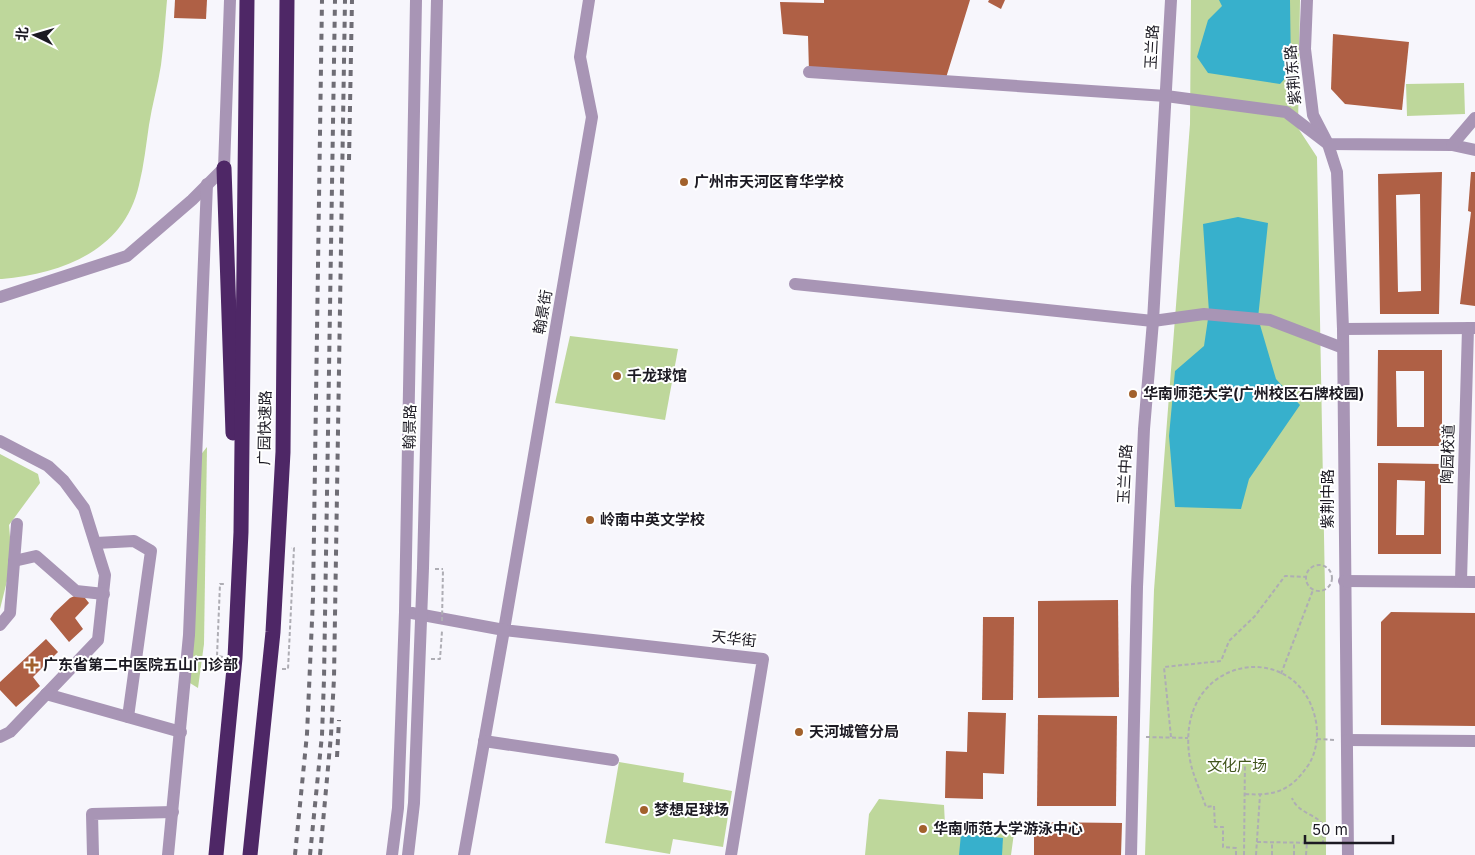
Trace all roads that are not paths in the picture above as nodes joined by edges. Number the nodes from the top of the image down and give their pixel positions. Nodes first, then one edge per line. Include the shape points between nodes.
1 (230, 0) edge
2 (247, 0) edge
3 (287, 0) edge
4 (416, 0) edge
5 (436, 0) edge
6 (589, 0) edge
7 (1171, 0) edge
8 (1307, 0) edge
9 (809, 72) dead end
10 (1166, 96) junction
11 (1475, 118) edge
12 (1328, 144) junction
13 (1452, 145) junction
14 (1475, 150) edge
15 (224, 168) junction
16 (208, 184) junction
17 (795, 284) dead end
18 (0, 297) edge
19 (1153, 321) junction
20 (1471, 328) edge
21 (1343, 329) junction
22 (1343, 348) junction
23 (0, 441) edge
24 (17, 524) dead end
25 (241, 532) junction
26 (96, 543) junction
27 (14, 561) junction
28 (1344, 581) junction
29 (1461, 582) junction
30 (1475, 582) edge
31 (104, 594) junction
32 (405, 612) junction
33 (420, 614) junction
34 (0, 625) edge
35 (504, 630) junction
36 (46, 694) junction
37 (128, 717) junction
38 (181, 732) junction
39 (0, 737) edge
40 (484, 740) junction
41 (1347, 740) junction
42 (1475, 741) edge
43 (613, 760) dead end
44 (172, 812) junction
45 (93, 855) edge
46 (168, 855) edge
47 (216, 855) edge
48 (250, 855) edge
49 (392, 855) edge
50 (408, 855) edge
51 (464, 855) edge
52 (731, 855) edge
53 (1131, 855) edge
54 (1348, 855) edge

1 - 15 street
2 - 25 highway, 广园快速路
3 - 48 highway, 广园快速路 via 282,462 273,632
4 - 32 street, 翰景路
5 - 33 street, 翰景路
6 - 35 street, 翰景街 via 580,57 592,118
7 - 10 street, 玉兰路
8 - 12 street, 紫荆东路 via 1305,49 1313,115
9 - 10 street
10 - 12 street via 1286,112
10 - 19 street, 玉兰中路
11 - 13 street
12 - 13 street
12 - 21 street, 紫荆中路 via 1337,172
13 - 14 street
15 - 16 street
15 - 25 highway via 234,457
16 - 18 street via 127,256
16 - 38 street via 189,635
17 - 19 street
19 - 22 street via 1204,314 1270,320
19 - 53 street, 玉兰中路 via 1143,439
20 - 21 street
20 - 29 street, 陶园校道
21 - 22 street, 紫荆中路
22 - 28 street, 紫荆中路
23 - 26 street via 48,466 64,481 84,508
24 - 27 street
25 - 47 highway, 广园快速路 via 235,658
26 - 31 street via 105,575
26 - 37 street via 134,541 151,550
27 - 31 street via 36,556 76,591
27 - 34 street via 10,613
28 - 29 street
28 - 41 street, 紫荆中路
29 - 30 street
31 - 36 street via 98,640
32 - 33 street, 天华街
32 - 49 street, 翰景路 via 398,808
33 - 35 street, 天华街
33 - 50 street, 翰景路 via 414,803
35 - 40 street
35 - 52 street, 天华街 via 763,658
36 - 37 street
36 - 39 street via 10,732
37 - 38 street
38 - 44 street
40 - 43 street
40 - 51 street
41 - 42 street
41 - 54 street, 紫荆中路
44 - 45 street via 92,814
44 - 46 street

